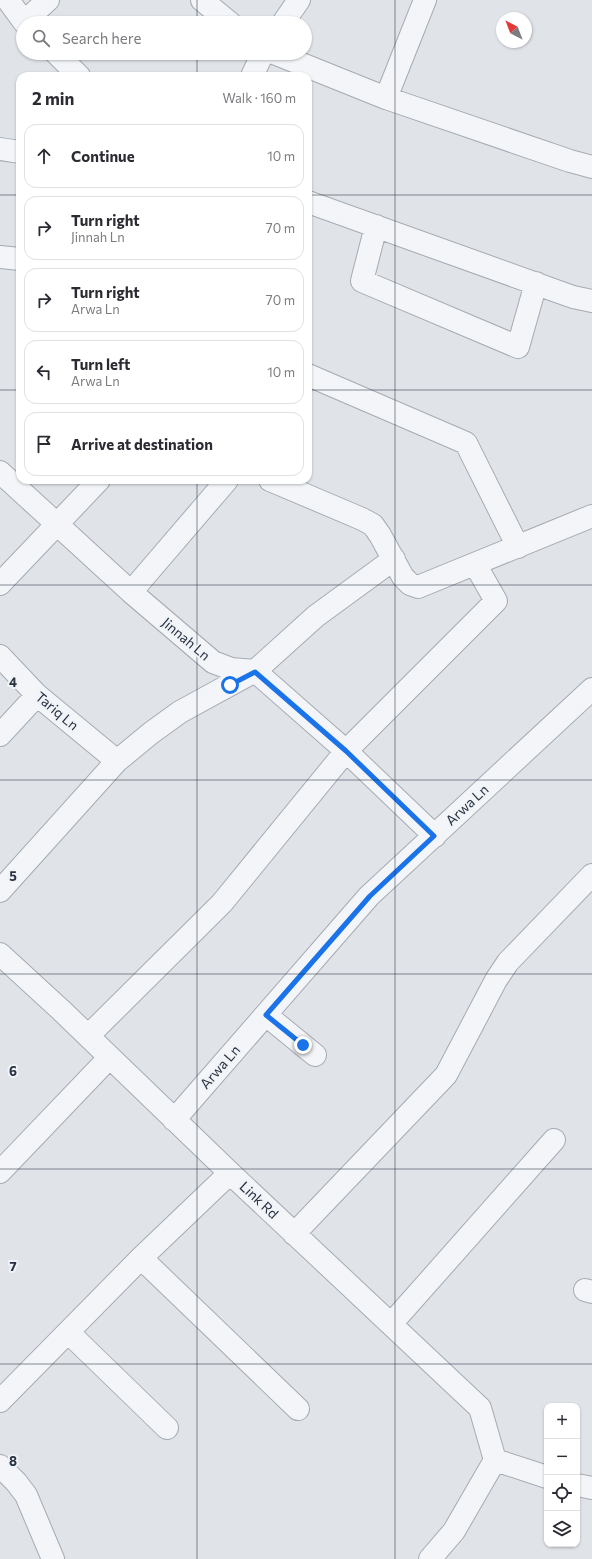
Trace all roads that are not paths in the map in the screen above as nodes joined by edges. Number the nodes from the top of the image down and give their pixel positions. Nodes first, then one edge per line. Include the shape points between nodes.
1 (8, 0) edge
2 (48, 0) edge
3 (202, 0) edge
4 (300, 0) edge
5 (425, 0) edge
6 (20, 16) edge
7 (32, 16) edge
8 (221, 16) edge
9 (289, 16) edge
10 (63, 60) edge
11 (260, 60) edge
12 (291, 60) edge
13 (75, 72) edge
14 (254, 72) edge
15 (386, 98) junction
16 (0, 150) edge
17 (16, 152) edge
18 (592, 167) edge
19 (312, 203) edge
20 (376, 226) junction
21 (0, 256) edge
22 (16, 258) edge
23 (536, 283) junction
24 (592, 301) edge
25 (312, 377) edge
26 (0, 472) edge
27 (95, 484) edge
28 (224, 484) edge
29 (280, 484) edge
30 (592, 516) edge
31 (57, 524) junction
32 (518, 547) junction
33 (394, 559) junction
34 (475, 564) junction
35 (0, 584) edge
36 (131, 592) junction
37 (0, 656) edge
38 (255, 672) junction
39 (592, 689) edge
40 (37, 695) junction
41 (0, 735) edge
42 (346, 751) junction
43 (117, 762) junction
44 (434, 836) junction
45 (592, 874) edge
46 (0, 891) edge
47 (0, 954) edge
48 (266, 1015) junction
49 (88, 1036) junction
50 (315, 1054) dead end
51 (109, 1058) junction
52 (174, 1120) junction
53 (554, 1140) dead end
54 (0, 1172) edge
55 (230, 1173) junction
56 (294, 1234) junction
57 (141, 1258) junction
58 (391, 1324) junction
59 (68, 1332) junction
60 (0, 1401) edge
61 (298, 1409) dead end
62 (167, 1428) dead end
63 (495, 1460) junction
64 (0, 1466) edge
65 (544, 1476) edge
66 (580, 1486) edge
67 (592, 1488) edge
68 (53, 1559) edge
69 (430, 1559) edge

1 - 6 street
2 - 7 street
3 - 8 street
4 - 9 street
5 - 15 street
10 - 13 street
11 - 14 street
12 - 15 street
15 - 18 street
16 - 17 street
19 - 20 street
20 - 23 street
20 - 23 street via 362,281 518,347
21 - 22 street
23 - 24 street via 573,297
25 - 32 street via 466,443
26 - 31 street, Jinnah Ln
27 - 31 street
28 - 36 street
29 - 33 street via 373,525
30 - 32 street
31 - 35 street
31 - 36 street, Jinnah Ln
32 - 34 street
33 - 34 street via 403,577 418,587
33 - 38 street via 316,616
34 - 42 street via 496,601
36 - 38 street, Jinnah Ln via 213,662 231,669
37 - 40 street, Tariq Ln
38 - 42 street
38 - 43 street via 180,712
39 - 44 street, Arwa Ln
40 - 41 street
40 - 43 street, Tariq Ln
42 - 44 street
42 - 49 street via 222,903
43 - 46 street
44 - 48 street, Arwa Ln via 370,896
45 - 56 street via 508,962 446,1075
47 - 49 street, Link Rd
48 - 50 street
48 - 52 street, Arwa Ln
49 - 51 street, Link Rd
51 - 52 street, Link Rd
51 - 54 street
52 - 55 street, Link Rd
53 - 58 street
55 - 56 street, Link Rd
55 - 57 street
56 - 58 street, Link Rd
57 - 59 street
57 - 61 street
58 - 63 street, Link Rd via 480,1408
59 - 60 street
59 - 62 street
63 - 65 street
63 - 69 street via 454,1530
64 - 68 street via 26,1495
66 - 67 street

